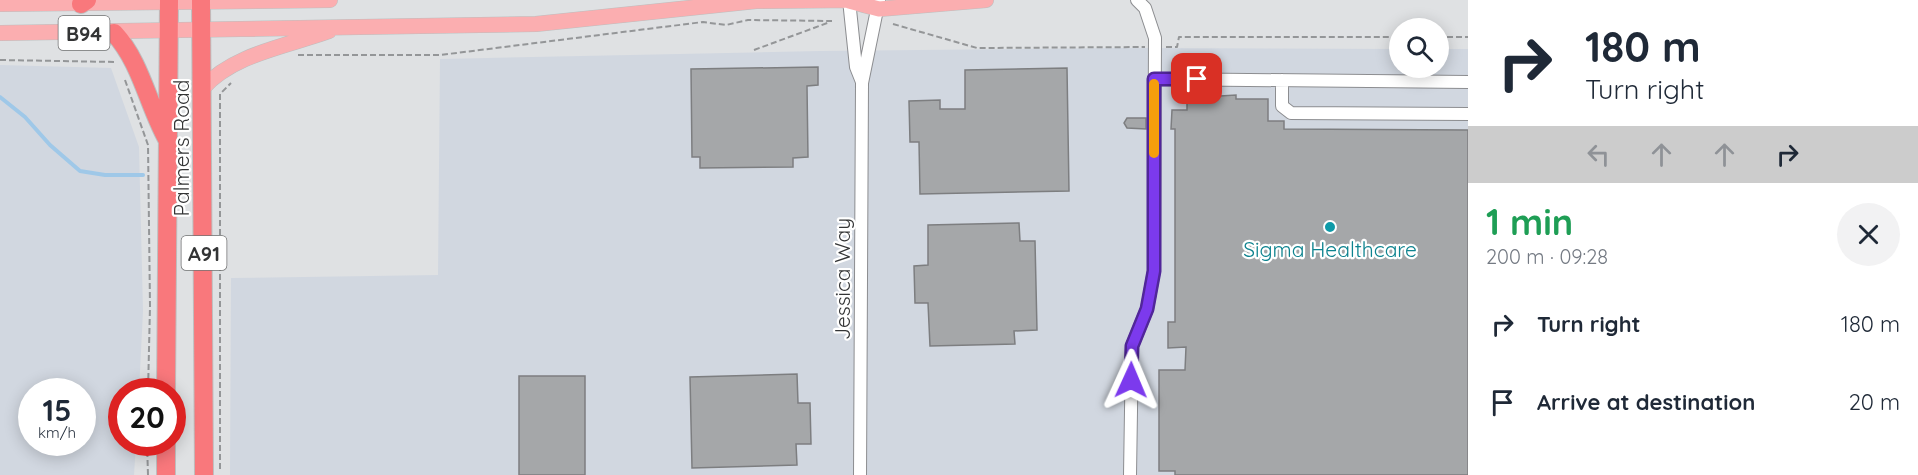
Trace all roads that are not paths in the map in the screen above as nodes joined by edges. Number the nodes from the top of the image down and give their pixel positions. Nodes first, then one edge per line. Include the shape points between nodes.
1 (330, 0) edge
2 (754, 0) edge
3 (851, 0) edge
4 (986, 0) edge
5 (1137, 0) edge
6 (201, 1) edge
7 (256, 1) edge
8 (84, 2) edge
9 (169, 2) edge
10 (0, 4) edge
11 (879, 4) edge
12 (343, 27) junction
13 (202, 31) junction
14 (168, 32) junction
15 (0, 33) edge
16 (114, 33) junction
17 (1154, 79) junction
18 (1282, 80) junction
19 (1468, 82) edge
20 (862, 83) junction
21 (203, 88) junction
22 (1468, 114) edge
23 (168, 140) junction
24 (166, 378) edge
25 (166, 456) edge
26 (166, 475) edge
27 (204, 475) edge
28 (860, 475) edge
29 (1130, 475) edge

1 - 7 main road, B94
2 - 3 main road, B94
2 - 12 main road, B94 via 536,24
3 - 11 main road, B94
3 - 20 street, Jessica Way via 856,67
4 - 11 main road, B94
5 - 17 street via 1152,25
6 - 7 main road, B94
6 - 9 main road, B94
6 - 13 highway, Palmers Road / A91
8 - 9 main road, B94
8 - 10 main road, B94
9 - 14 highway, Palmers Road / A91
11 - 20 street, Jessica Way
12 - 13 main road, B94
12 - 21 main road via 233,64
13 - 14 main road, B94
13 - 21 highway, Palmers Road / A91
14 - 16 main road, B94
14 - 23 highway, Palmers Road / A91
15 - 16 main road, B94
16 - 23 highway via 133,60 153,115
17 - 18 street
17 - 29 street via 1154,271 1147,309 1132,346
18 - 19 street
18 - 22 street via 1282,106 1292,113
20 - 28 street, Jessica Way
21 - 27 highway, Palmers Road / A91
23 - 24 highway, Palmers Road / A91
25 - 26 highway

